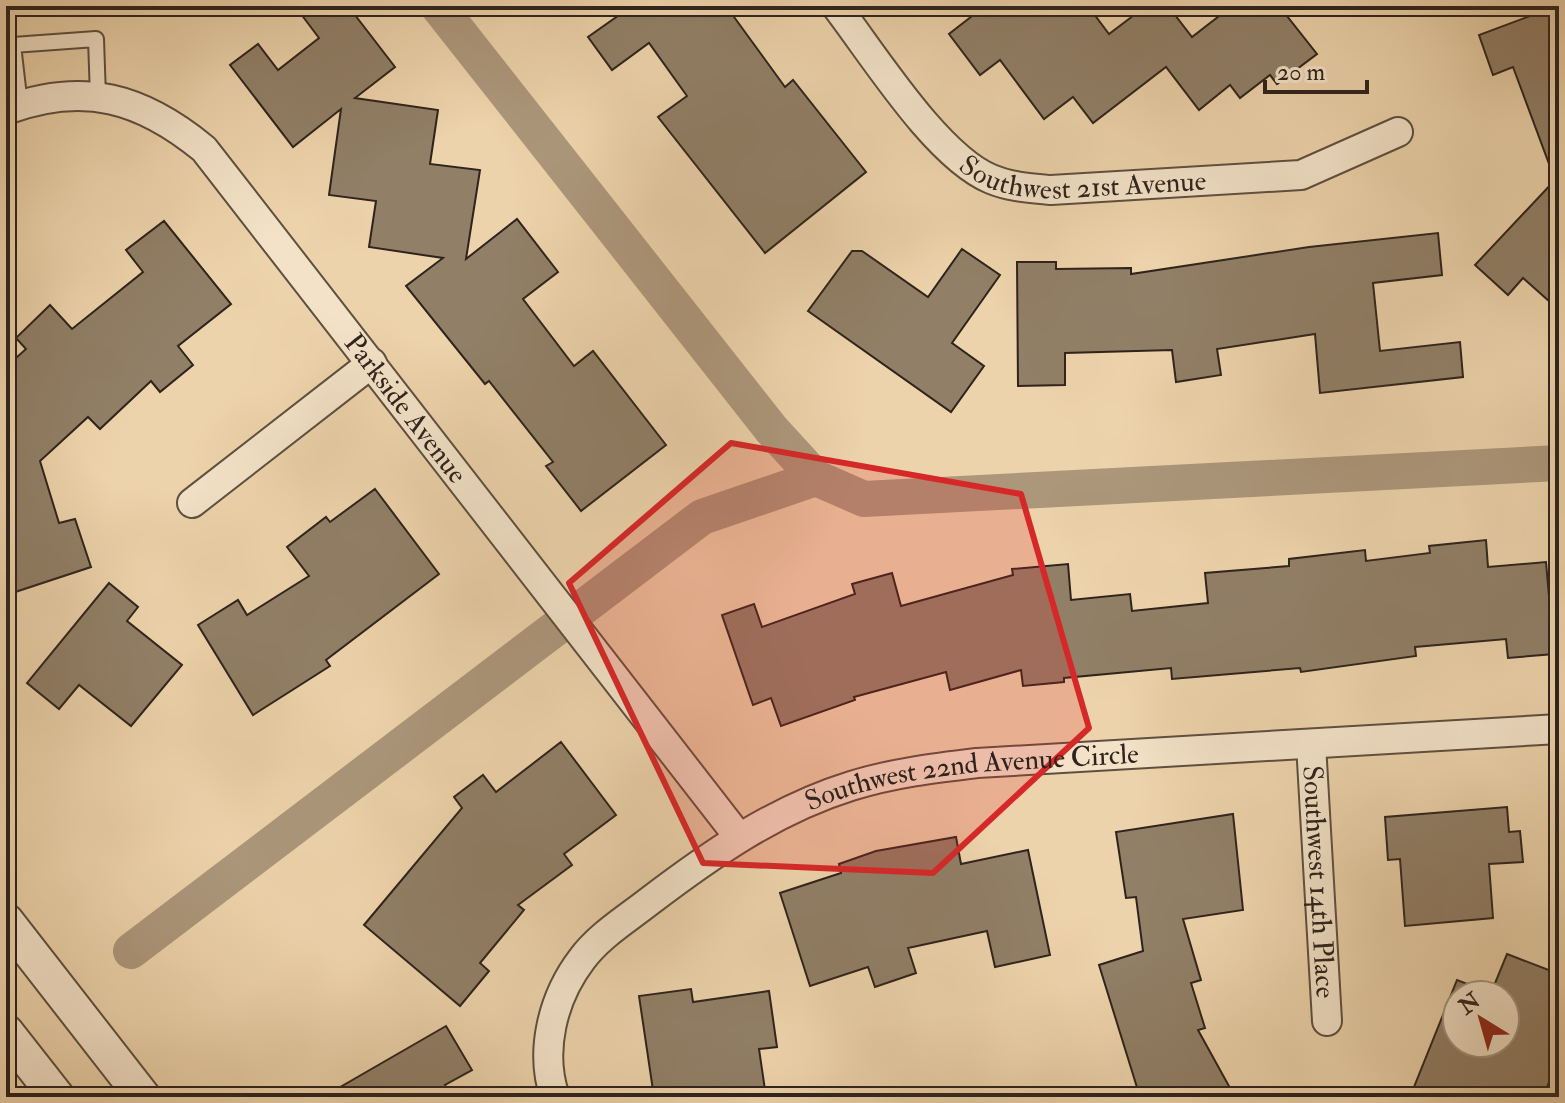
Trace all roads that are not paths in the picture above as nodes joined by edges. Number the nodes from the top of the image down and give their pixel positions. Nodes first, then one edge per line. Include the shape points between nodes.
1 (836, 6) edge
2 (98, 97) junction
3 (13, 108) edge
4 (1398, 132) dead end
5 (372, 363) junction
6 (192, 503) dead end
7 (1559, 729) edge
8 (1311, 744) junction
9 (738, 836) junction
10 (6, 921) edge
11 (1327, 1021) dead end
12 (6, 1032) edge
13 (57, 1097) edge
14 (143, 1097) edge
15 (555, 1097) edge

1 - 4 street, Southwest 21st Avenue via 961,161 1020,188 1301,175
2 - 3 street, Parkside Avenue via 70,95
2 - 3 lane via 96,39 13,45
2 - 5 street, Parkside Avenue via 143,108 176,125 204,149
5 - 6 street
5 - 9 street, Parkside Avenue
7 - 8 street, Southwest 22nd Avenue Circle
8 - 9 street, Southwest 22nd Avenue Circle via 913,771 851,786
8 - 11 street, Southwest 14th Place
9 - 15 street, Southwest 22nd Avenue Circle via 583,957 553,1019 548,1054
10 - 14 street
12 - 13 street

